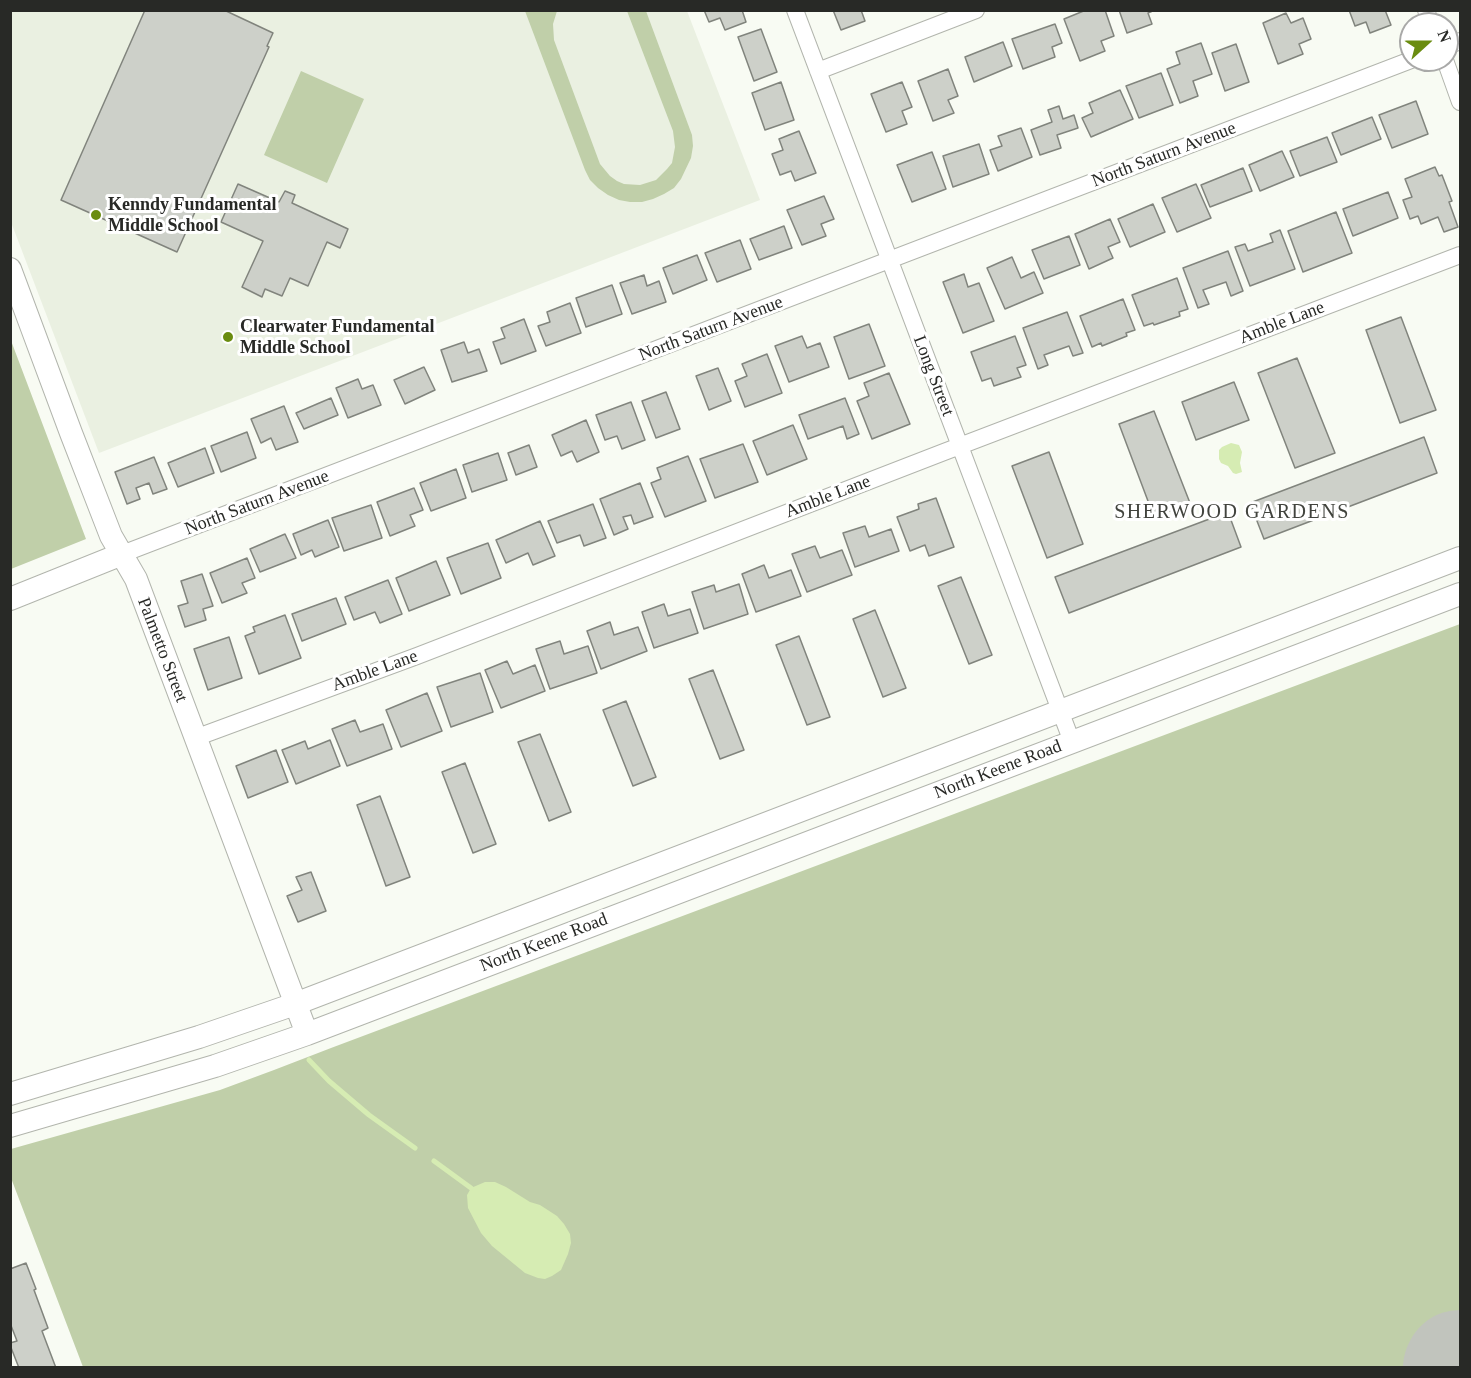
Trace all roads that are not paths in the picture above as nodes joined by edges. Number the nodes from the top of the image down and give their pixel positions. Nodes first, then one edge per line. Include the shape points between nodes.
1 (795, 10) edge
2 (976, 10) edge
3 (1399, 65) edge
4 (818, 71) junction
5 (1450, 72) edge
6 (1461, 102) edge
7 (1461, 255) edge
8 (889, 261) junction
9 (10, 269) edge
10 (959, 446) junction
11 (122, 554) junction
12 (1461, 558) edge
13 (1461, 594) edge
14 (10, 599) edge
15 (1061, 712) junction
16 (195, 738) junction
17 (1072, 742) junction
18 (295, 1004) junction
19 (307, 1034) junction
20 (10, 1094) edge
21 (10, 1126) edge

1 - 4 street, Long Street
2 - 4 street
3 - 8 street, North Saturn Avenue
4 - 8 street, Long Street
5 - 6 street
7 - 10 street, Amble Lane
8 - 10 street, Long Street
8 - 11 street, North Saturn Avenue
9 - 11 main road, Palmetto Street via 111,536
10 - 15 street, Long Street
10 - 16 street, Amble Lane
11 - 14 main road, North Saturn Avenue
11 - 16 main road, Palmetto Street via 136,579
12 - 15 main road, North Keene Road
13 - 17 main road, North Keene Road
15 - 17 street, Long Street
15 - 18 main road, North Keene Road
16 - 18 main road, Palmetto Street
17 - 19 main road, North Keene Road
18 - 19 main road, Palmetto Street
18 - 20 main road, North Keene Road
19 - 21 main road, North Keene Road via 215,1066

